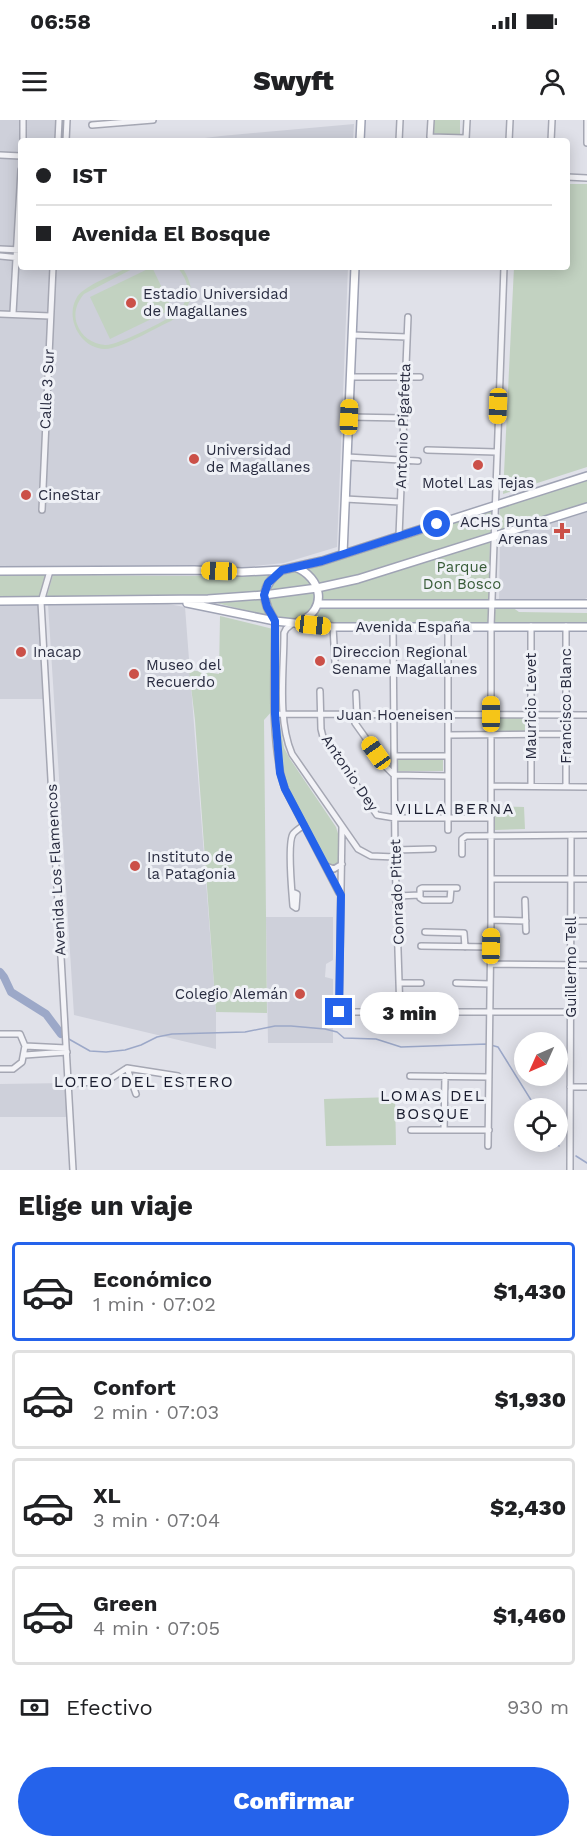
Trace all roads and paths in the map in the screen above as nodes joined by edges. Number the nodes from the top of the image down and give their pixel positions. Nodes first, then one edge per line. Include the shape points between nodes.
1 (24, 120) edge
2 (59, 120) edge
3 (67, 120) edge
4 (153, 120) edge
5 (361, 120) edge
6 (400, 120) edge
7 (431, 120) edge
8 (467, 120) edge
9 (510, 120) edge
10 (552, 120) edge
11 (587, 120) edge
12 (119, 122) edge
13 (92, 125) dead end
14 (22, 138) edge
15 (58, 138) edge
16 (66, 138) edge
17 (360, 138) edge
18 (399, 138) edge
19 (442, 138) edge
20 (466, 138) edge
21 (509, 138) edge
22 (551, 138) edge
23 (587, 143) edge
24 (0, 155) edge
25 (18, 156) edge
26 (570, 177) edge
27 (587, 178) edge
28 (0, 249) edge
29 (18, 250) edge
30 (0, 256) edge
31 (18, 257) edge
32 (52, 270) edge
33 (355, 270) edge
34 (504, 270) edge
35 (13, 313) junction
36 (0, 314) edge
37 (50, 316) junction
38 (408, 317) dead end
39 (352, 335) junction
40 (407, 337) junction
41 (350, 377) junction
42 (405, 377) junction
43 (420, 377) dead end
44 (349, 417) junction
45 (404, 418) junction
46 (427, 450) dead end
47 (496, 452) junction
48 (347, 457) junction
49 (402, 460) junction
50 (418, 461) dead end
51 (587, 476) edge
52 (345, 499) junction
53 (400, 502) junction
54 (494, 505) junction
55 (587, 507) edge
56 (42, 510) dead end
57 (399, 536) junction
58 (494, 537) junction
59 (343, 554) junction
60 (295, 567) junction
61 (282, 570) junction
62 (0, 571) edge
63 (50, 571) junction
64 (317, 588) junction
65 (264, 595) junction
66 (169, 600) junction
67 (0, 601) edge
68 (41, 602) junction
69 (318, 603) junction
70 (492, 604) junction
71 (587, 604) edge
72 (275, 621) junction
73 (293, 623) junction
74 (393, 626) junction
75 (448, 626) junction
76 (531, 626) junction
77 (566, 626) junction
78 (333, 627) junction
79 (491, 627) junction
80 (587, 627) edge
81 (335, 662) dead end
82 (320, 691) dead end
83 (356, 693) dead end
84 (275, 714) junction
85 (284, 714) junction
86 (448, 714) junction
87 (491, 714) junction
88 (531, 714) junction
89 (320, 715) junction
90 (356, 715) junction
91 (394, 715) junction
92 (566, 715) junction
93 (587, 715) edge
94 (531, 734) junction
95 (566, 734) junction
96 (448, 735) junction
97 (491, 735) junction
98 (395, 756) junction
99 (448, 756) junction
100 (394, 775) junction
101 (447, 776) junction
102 (491, 786) junction
103 (531, 786) junction
104 (566, 787) junction
105 (587, 787) edge
106 (394, 818) junction
107 (447, 818) junction
108 (490, 818) junction
109 (304, 825) junction
110 (342, 827) junction
111 (448, 830) dead end
112 (491, 834) junction
113 (571, 835) junction
114 (587, 835) edge
115 (433, 849) dead end
116 (395, 850) junction
117 (462, 854) dead end
118 (395, 857) junction
119 (342, 864) junction
120 (326, 866) junction
121 (491, 879) junction
122 (570, 879) junction
123 (587, 879) edge
124 (292, 892) dead end
125 (341, 895) junction
126 (420, 895) junction
127 (397, 896) junction
128 (525, 900) dead end
129 (491, 920) junction
130 (526, 921) junction
131 (570, 921) junction
132 (587, 921) edge
133 (526, 931) dead end
134 (425, 932) dead end
135 (434, 932) junction
136 (421, 946) dead end
137 (435, 946) junction
138 (491, 946) junction
139 (465, 947) junction
140 (490, 964) junction
141 (570, 964) junction
142 (587, 965) edge
143 (399, 983) junction
144 (421, 983) dead end
145 (456, 983) dead end
146 (490, 984) junction
147 (489, 1012) junction
148 (571, 1012) junction
149 (400, 1014) junction
150 (0, 1034) edge
151 (25, 1046) junction
152 (66, 1048) junction
153 (24, 1055) junction
154 (127, 1068) junction
155 (0, 1069) edge
156 (410, 1076) dead end
157 (445, 1077) junction
158 (489, 1077) junction
159 (184, 1083) dead end
160 (68, 1084) junction
161 (570, 1087) junction
162 (587, 1087) edge
163 (136, 1094) dead end
164 (411, 1130) dead end
165 (444, 1130) junction
166 (489, 1130) junction
167 (488, 1146) dead end
168 (73, 1170) edge
169 (570, 1170) edge

1 - 14 street
2 - 15 street
3 - 16 street
4 - 12 street
5 - 17 main road
6 - 18 street
7 - 19 street via 430,137
8 - 20 street
9 - 21 street
10 - 22 street
11 - 23 street
12 - 13 street
24 - 25 street
26 - 27 street
28 - 29 street
30 - 31 street
31 - 35 street
32 - 37 street, Calle 3 Sur
33 - 39 main road
34 - 47 street
35 - 36 street
35 - 37 street
37 - 56 street, Calle 3 Sur
38 - 40 street, Antonio Pigafetta
39 - 40 street
39 - 41 main road
40 - 42 street, Antonio Pigafetta
41 - 42 street
41 - 44 main road
42 - 43 street
42 - 45 street, Antonio Pigafetta
44 - 45 street
44 - 48 main road
45 - 49 street, Antonio Pigafetta
46 - 47 street
47 - 54 street
48 - 49 street
48 - 52 main road
49 - 50 street
49 - 53 street, Antonio Pigafetta
51 - 54 main road
52 - 53 street
52 - 59 main road
53 - 57 street, Antonio Pigafetta
54 - 57 main road
54 - 58 street
55 - 58 main road
57 - 59 main road
58 - 64 main road
58 - 70 street
59 - 60 main road
60 - 61 main road
60 - 64 main road via 308,574
61 - 63 main road
61 - 65 main road via 268,583
62 - 63 main road
63 - 68 street, Avenida Los Flamencos
64 - 65 main road
64 - 69 main road
65 - 66 main road
65 - 72 main road
66 - 68 main road
66 - 72 main road, Avenida España
67 - 68 main road
68 - 152 street, Avenida Los Flamencos
69 - 70 main road, Avenida España
69 - 73 main road via 310,616
70 - 71 main road, Avenida España
70 - 79 street
72 - 73 main road, Avenida España
72 - 84 street
73 - 78 main road, Avenida España
73 - 85 street via 284,633
74 - 75 main road, Avenida España
74 - 78 main road, Avenida España
74 - 91 street, Conrado Pittet
75 - 79 main road, Avenida España
75 - 86 street
76 - 77 main road, Avenida España
76 - 79 main road, Avenida España
76 - 88 street, Mauricio Levet
77 - 80 main road, Avenida España
77 - 92 street, Francisco Blanc
78 - 81 street
79 - 87 street
82 - 89 street, Antonio Dey
83 - 90 street
84 - 85 street, Juan Hoeneisen
84 - 109 street via 280,773
85 - 89 street, Juan Hoeneisen
85 - 110 street via 285,738 292,754
86 - 87 street, Juan Hoeneisen
86 - 91 street, Juan Hoeneisen
86 - 96 street
87 - 88 street, Juan Hoeneisen
87 - 97 street
88 - 92 street, Juan Hoeneisen
88 - 94 street, Mauricio Levet
89 - 90 street, Juan Hoeneisen
89 - 106 street, Antonio Dey via 323,737 377,815
90 - 91 street, Juan Hoeneisen
90 - 100 street via 355,723
91 - 98 street, Conrado Pittet
92 - 93 street, Juan Hoeneisen
92 - 95 street, Francisco Blanc
94 - 95 street
94 - 97 street
94 - 103 street, Mauricio Levet
95 - 104 street, Francisco Blanc
96 - 97 street
96 - 99 street
97 - 102 street
98 - 99 street
98 - 100 street, Conrado Pittet
99 - 101 street
100 - 101 street
100 - 106 street, Conrado Pittet
101 - 107 street
102 - 103 street
102 - 108 street
103 - 104 street
104 - 105 street
106 - 107 street, Antonio Dey
106 - 116 street, Conrado Pittet
107 - 108 street, Antonio Dey
107 - 111 street
108 - 112 street
109 - 120 street
109 - 124 street via 294,832 290,843
110 - 118 street via 365,853
110 - 119 street
112 - 113 street
112 - 117 street via 463,837
112 - 121 street
113 - 114 street
113 - 122 street, Guillermo Tell
115 - 116 street
116 - 118 street, Conrado Pittet
118 - 127 street, Conrado Pittet
119 - 120 street via 334,869
119 - 125 street
120 - 125 street
121 - 122 street
121 - 129 street
122 - 123 street
122 - 131 street, Guillermo Tell
125 - 149 street via 339,1012
126 - 126 street via 423,900 449,900 454,888 420,889
126 - 127 street
127 - 143 street, Conrado Pittet
128 - 130 street
129 - 130 street
129 - 138 street
130 - 133 street
131 - 132 street
131 - 141 street, Guillermo Tell
134 - 135 street
135 - 137 street
135 - 139 street via 464,933
136 - 137 street
137 - 139 street
138 - 139 street
138 - 140 street
140 - 141 street
140 - 146 street
141 - 142 street
141 - 148 street, Guillermo Tell
143 - 144 street
143 - 149 street, Conrado Pittet
145 - 146 street
146 - 147 street
147 - 148 street
147 - 149 street
147 - 158 street
148 - 161 street, Guillermo Tell
150 - 151 street via 20,1034
151 - 152 street
151 - 153 street
152 - 153 street
152 - 160 street, Avenida Los Flamencos
153 - 155 street via 13,1069
154 - 159 street via 178,1076
154 - 160 street via 107,1081
154 - 163 street
156 - 157 street
157 - 158 street
157 - 165 street
158 - 166 street
160 - 168 street, Avenida Los Flamencos
161 - 162 street
161 - 169 street, Guillermo Tell
164 - 165 street
165 - 166 street
166 - 167 street

